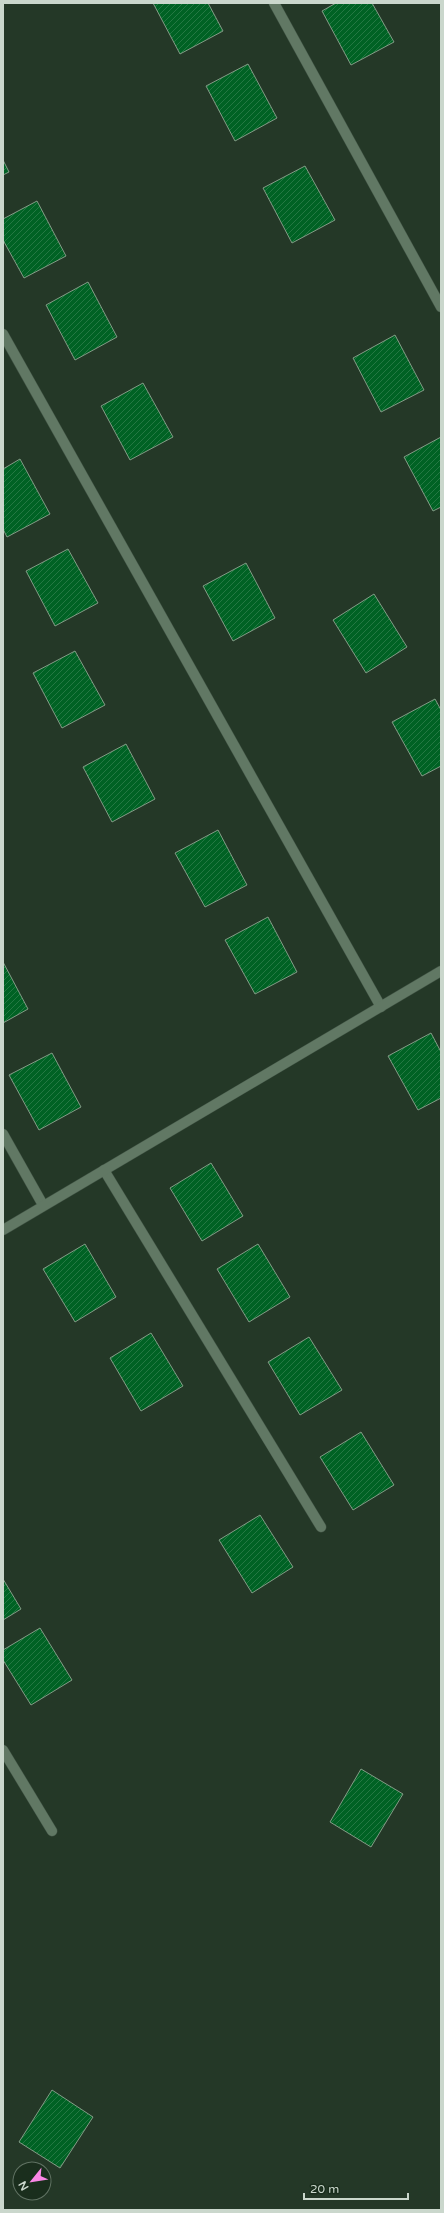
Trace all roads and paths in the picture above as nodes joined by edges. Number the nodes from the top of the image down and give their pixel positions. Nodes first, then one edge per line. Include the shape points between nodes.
1 (274, 3) edge
2 (441, 307) edge
3 (3, 334) edge
4 (441, 971) edge
5 (381, 1007) junction
6 (3, 1134) edge
7 (104, 1170) junction
8 (43, 1205) junction
9 (3, 1230) edge
10 (321, 1527) dead end
11 (3, 1750) edge
12 (52, 1830) dead end

1 - 2 street
3 - 5 street
4 - 5 street
5 - 7 street
6 - 8 street
7 - 8 street
7 - 10 street
8 - 9 street
11 - 12 street

